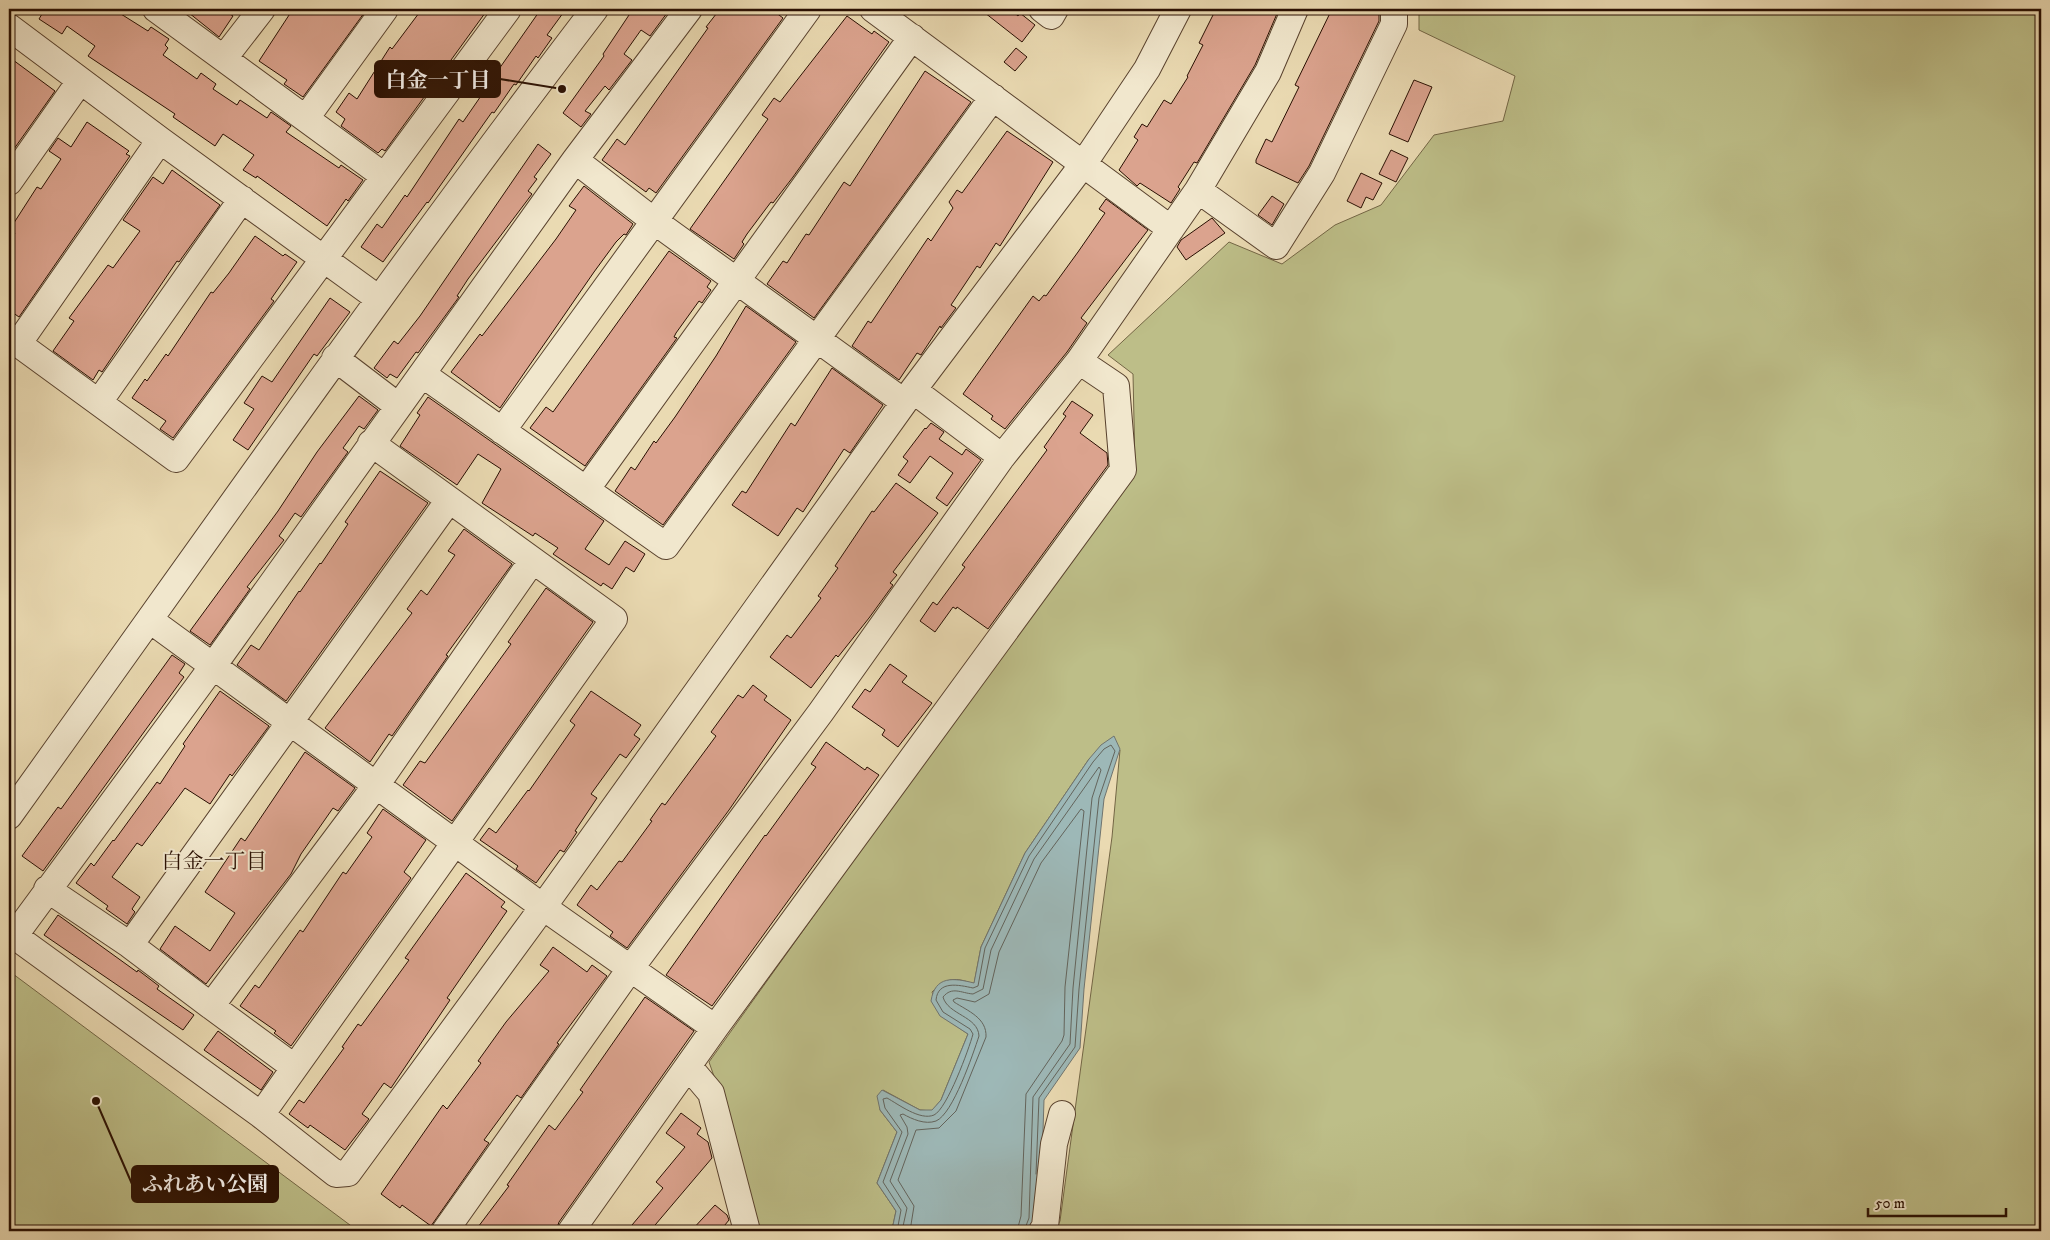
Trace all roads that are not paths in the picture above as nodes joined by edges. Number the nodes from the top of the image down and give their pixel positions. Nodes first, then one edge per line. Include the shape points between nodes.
1 (156, 9) edge
2 (262, 9) edge
3 (385, 9) edge
4 (508, 9) edge
5 (596, 9) edge
6 (689, 9) edge
7 (808, 9) edge
8 (872, 9) edge
9 (1042, 9) edge
10 (1055, 9) edge
11 (1178, 9) edge
12 (1295, 9) edge
13 (1394, 9) edge
14 (9, 26) edge
15 (912, 37) junction
16 (224, 58) junction
17 (80, 81) junction
18 (993, 97) junction
19 (306, 118) junction
20 (160, 140) junction
21 (575, 160) junction
22 (1084, 163) junction
23 (384, 176) junction
24 (9, 182) edge
25 (1198, 190) junction
26 (242, 199) junction
27 (654, 221) junction
28 (1171, 229) junction
29 (324, 259) junction
30 (737, 281) junction
31 (379, 299) junction
32 (817, 339) junction
33 (13, 340) edge
34 (335, 358) junction
35 (1079, 361) junction
36 (422, 374) junction
37 (908, 396) junction
38 (99, 402) junction
39 (398, 406) junction
40 (502, 431) junction
41 (371, 443) junction
42 (1002, 457) junction
43 (586, 490) junction
44 (449, 500) junction
45 (532, 561) junction
46 (150, 620) junction
47 (213, 666) junction
48 (291, 723) junction
49 (377, 784) junction
50 (9, 816) edge
51 (455, 842) junction
52 (47, 889) junction
53 (543, 907) junction
54 (12, 933) edge
55 (130, 945) junction
56 (630, 969) junction
57 (211, 1006) junction
58 (715, 1028) junction
59 (294, 1066) junction
60 (689, 1067) junction
61 (261, 1114) junction
62 (1062, 1114) dead end
63 (444, 1231) edge
64 (571, 1231) edge
65 (747, 1231) edge
66 (1042, 1231) edge

1 - 16 street
2 - 16 street
3 - 19 street
4 - 23 street
5 - 31 street
6 - 21 street
7 - 27 street
8 - 15 street
9 - 10 street via 1052,16
11 - 22 street via 1147,69
12 - 25 street via 1268,72
13 - 25 street via 1394,24 1322,173 1276,246
14 - 17 street
15 - 18 street
15 - 30 street
16 - 19 street
17 - 20 street
17 - 24 street
18 - 22 street
18 - 32 street
19 - 23 street
20 - 26 street
20 - 33 street
21 - 27 street
21 - 36 street
22 - 28 street
22 - 37 street
23 - 29 street
25 - 28 street
26 - 29 street
26 - 38 street
27 - 30 street
27 - 40 street
28 - 35 street
29 - 31 street
29 - 38 street via 176,459
30 - 32 street
30 - 43 street
31 - 34 street
32 - 37 street
32 - 43 street via 666,546
33 - 38 street
34 - 39 street
34 - 46 street
35 - 42 street
35 - 58 street via 1116,386 1123,470
36 - 39 street
36 - 40 street
37 - 42 street
37 - 53 street
39 - 41 street
40 - 43 street
41 - 44 street
41 - 47 street
42 - 56 street via 820,712
44 - 45 street
44 - 48 street
45 - 49 street
45 - 51 street via 614,620
46 - 47 street
46 - 50 street
47 - 48 street
47 - 52 street
48 - 49 street
48 - 55 street
49 - 51 street
49 - 57 street
51 - 53 street
51 - 59 street
52 - 54 street
52 - 55 street
53 - 56 street
53 - 61 street via 348,1173 336,1174
54 - 61 street
55 - 57 street
56 - 58 street
56 - 63 street
57 - 59 street
58 - 60 street
59 - 61 street
60 - 64 street
60 - 65 street via 711,1093
62 - 66 street via 1054,1144

